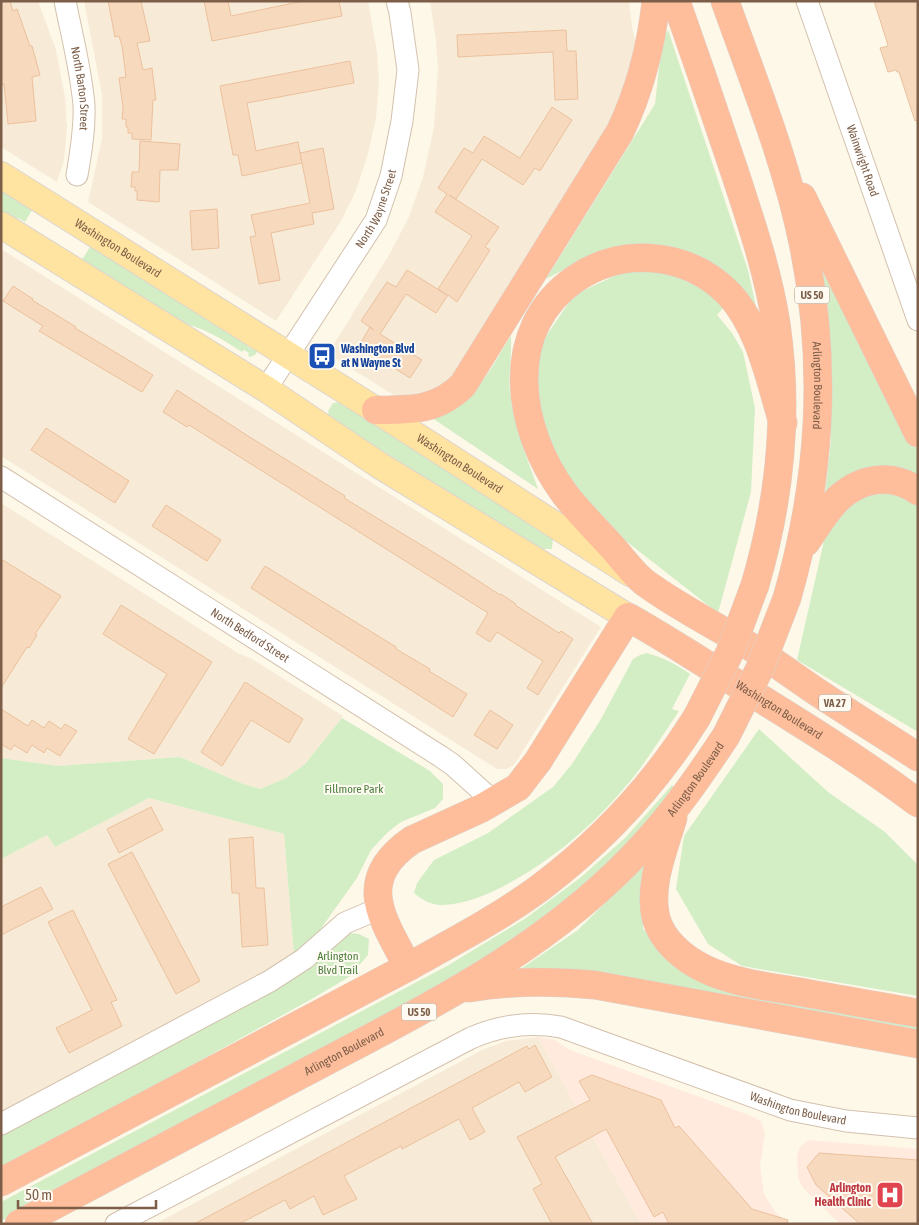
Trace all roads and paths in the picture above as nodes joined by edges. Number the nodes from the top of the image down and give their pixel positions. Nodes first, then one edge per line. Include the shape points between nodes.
1 (65, 1) edge
2 (397, 1) edge
3 (656, 1) edge
4 (676, 1) edge
5 (725, 1) edge
6 (807, 1) edge
7 (774, 141) junction
8 (1, 175) edge
9 (77, 175) dead end
10 (1, 225) edge
11 (918, 320) edge
12 (288, 356) junction
13 (266, 389) junction
14 (376, 410) junction
15 (783, 423) junction
16 (918, 434) edge
17 (1, 477) edge
18 (918, 491) edge
19 (800, 550) junction
20 (642, 581) junction
21 (628, 617) junction
22 (917, 756) edge
23 (494, 802) junction
24 (918, 804) edge
25 (677, 806) junction
26 (380, 908) junction
27 (408, 967) junction
28 (457, 990) junction
29 (918, 1013) edge
30 (918, 1044) edge
31 (1, 1124) edge
32 (918, 1128) edge
33 (1, 1182) edge
34 (53, 1216) edge
35 (20, 1224) edge
36 (116, 1224) edge

1 - 9 street, North Barton Street via 79,64 84,106
2 - 12 street, North Wayne Street via 408,70 392,176 376,220
3 - 14 highway via 647,61 620,132 463,385 446,400 426,407
4 - 15 highway via 762,258 776,322
5 - 7 highway, Arlington Boulevard / US 50
6 - 11 street, Wainwright Road
7 - 16 highway
7 - 19 highway, Arlington Boulevard / US 50 via 802,242 818,347 816,448
8 - 12 main road, Washington Boulevard
10 - 13 main road, Washington Boulevard
12 - 13 street, North Wayne Street
12 - 14 main road, Washington Boulevard
13 - 21 main road, Washington Boulevard via 379,465
14 - 20 main road, Washington Boulevard
15 - 20 highway via 751,329 731,296 700,270 658,258 623,259 591,269 554,298 536,324 525,354 524,385 530,422 544,461 565,494
15 - 27 highway, bridge via 772,518 755,585 730,652 697,717 665,765 640,796 566,868 491,920
17 - 23 street, North Bedford Street via 440,756
18 - 19 highway via 900,481 885,479 861,484 838,499
19 - 25 highway, Arlington Boulevard / US 50, bridge via 787,598 760,668 726,736
20 - 22 highway, Washington Boulevard / VA 27 via 753,648
21 - 23 highway via 531,771 518,787
21 - 24 highway, Washington Boulevard via 818,734
23 - 26 highway via 402,846 381,872 377,891
25 - 28 highway, Arlington Boulevard / US 50 via 616,873 565,918 509,959
25 - 29 highway via 660,861 654,908 659,928 680,954 704,969 751,983
26 - 27 highway
26 - 31 street via 345,923 304,959 270,981
27 - 33 highway
28 - 30 highway via 507,984 596,986
28 - 34 highway, Arlington Boulevard / US 50
32 - 36 street, Washington Boulevard via 846,1121 790,1110 562,1028 517,1024 471,1038
34 - 35 highway, Arlington Boulevard / US 50

